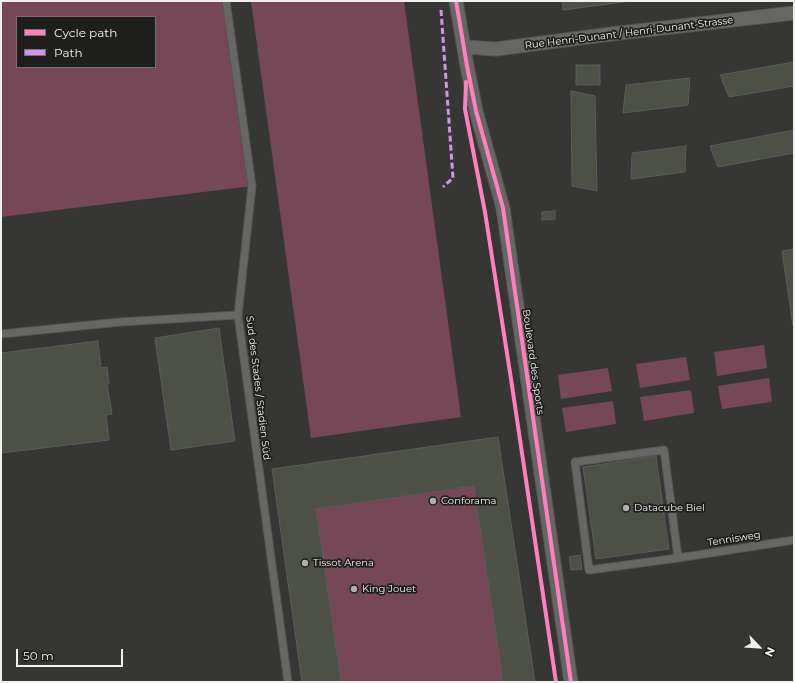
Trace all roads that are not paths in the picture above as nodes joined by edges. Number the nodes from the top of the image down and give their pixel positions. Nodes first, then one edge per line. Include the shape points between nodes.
1 (226, 1) edge
2 (456, 1) edge
3 (794, 13) edge
4 (464, 47) junction
5 (238, 315) junction
6 (1, 334) edge
7 (794, 540) edge
8 (678, 558) junction
9 (288, 682) edge
10 (571, 682) edge

1 - 5 lane, Sud des Stades / Stadien Süd via 252,186
2 - 4 street, Boulevard des Sports
3 - 4 street, Rue Henri-Dunant / Henri-Dunant-Strasse via 496,50
4 - 10 street, Boulevard des Sports via 476,111 503,208
5 - 6 lane via 120,322
5 - 9 lane, Sud des Stades / Stadien Süd
7 - 8 lane, Tennisweg
8 - 8 lane, Tennisweg via 589,570 575,462 664,450

